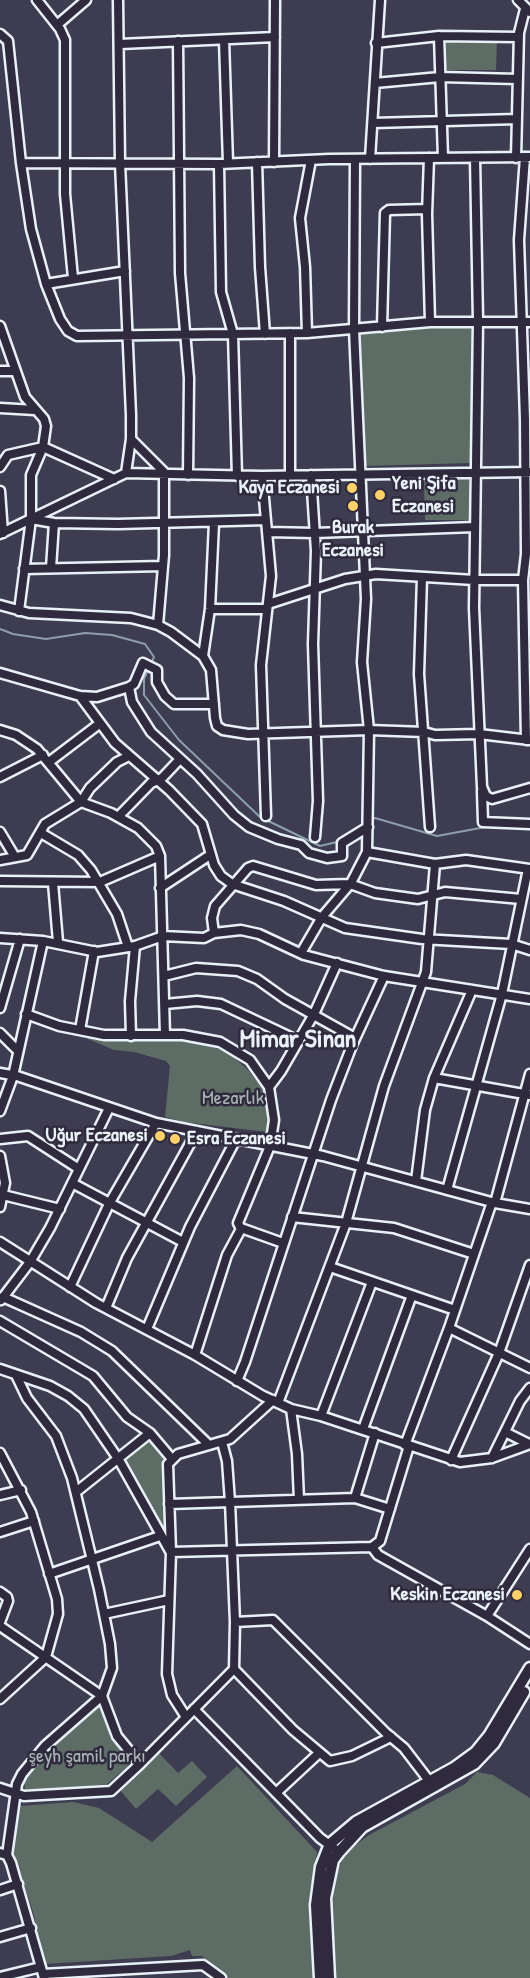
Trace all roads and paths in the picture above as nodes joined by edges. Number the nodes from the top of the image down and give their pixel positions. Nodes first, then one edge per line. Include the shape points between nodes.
1 (37, 0) edge
2 (86, 0) edge
3 (118, 0) edge
4 (275, 0) edge
5 (380, 0) edge
6 (518, 0) edge
7 (527, 11) edge
8 (57, 25) junction
9 (0, 34) edge
10 (439, 36) junction
11 (275, 37) junction
12 (518, 37) junction
13 (224, 40) junction
14 (178, 41) junction
15 (376, 43) junction
16 (120, 44) junction
17 (440, 77) junction
18 (517, 79) junction
19 (375, 83) junction
20 (517, 118) junction
21 (442, 122) junction
22 (373, 123) junction
23 (524, 157) edge
24 (429, 158) junction
25 (443, 158) junction
26 (475, 158) junction
27 (356, 159) junction
28 (370, 159) junction
29 (311, 160) junction
30 (258, 162) junction
31 (274, 162) junction
32 (21, 163) junction
33 (120, 163) junction
34 (66, 164) junction
35 (179, 164) junction
36 (224, 164) junction
37 (427, 209) junction
38 (125, 271) junction
39 (73, 278) junction
40 (46, 284) junction
41 (478, 321) junction
42 (430, 322) junction
43 (526, 322) edge
44 (382, 327) junction
45 (354, 329) junction
46 (1, 330) edge
47 (290, 333) junction
48 (307, 333) junction
49 (233, 334) junction
50 (265, 334) junction
51 (127, 335) junction
52 (185, 336) junction
53 (0, 371) edge
54 (15, 371) junction
55 (0, 408) edge
56 (35, 410) junction
57 (131, 439) junction
58 (43, 447) junction
59 (0, 466) edge
60 (164, 472) junction
61 (477, 472) junction
62 (527, 472) edge
63 (126, 473) junction
64 (188, 475) junction
65 (290, 475) junction
66 (311, 475) junction
67 (360, 475) junction
68 (237, 476) junction
69 (262, 476) junction
70 (114, 479) junction
71 (0, 491) edge
72 (31, 519) junction
73 (266, 520) junction
74 (54, 523) junction
75 (214, 523) junction
76 (164, 524) junction
77 (474, 527) junction
78 (363, 530) junction
79 (1, 532) edge
80 (268, 532) junction
81 (315, 533) junction
82 (528, 554) edge
83 (163, 566) junction
84 (51, 568) junction
85 (24, 569) junction
86 (365, 575) junction
87 (422, 577) junction
88 (474, 580) junction
89 (523, 580) junction
90 (314, 589) junction
91 (0, 605) edge
92 (268, 606) junction
93 (210, 609) junction
94 (19, 611) junction
95 (158, 625) junction
96 (203, 656) junction
97 (0, 673) edge
98 (129, 687) junction
99 (80, 696) junction
100 (214, 704) junction
101 (99, 724) junction
102 (0, 730) edge
103 (369, 730) junction
104 (424, 732) junction
105 (317, 733) junction
106 (263, 734) junction
107 (479, 734) junction
108 (528, 740) edge
109 (129, 756) junction
110 (46, 758) junction
111 (180, 759) junction
112 (0, 777) edge
113 (156, 780) junction
114 (482, 787) junction
115 (530, 788) edge
116 (81, 802) junction
117 (266, 816) dead end
118 (118, 817) junction
119 (368, 823) junction
120 (530, 824) edge
121 (430, 827) dead end
122 (0, 832) edge
123 (41, 833) junction
124 (315, 837) dead end
125 (367, 852) junction
126 (210, 855) junction
127 (160, 856) junction
128 (15, 857) junction
129 (0, 860) edge
130 (435, 864) junction
131 (529, 869) edge
132 (0, 881) edge
133 (100, 882) junction
134 (53, 883) junction
135 (232, 884) junction
136 (350, 884) junction
137 (160, 888) junction
138 (434, 897) junction
139 (521, 899) junction
140 (322, 917) junction
141 (214, 933) junction
142 (163, 936) junction
143 (0, 939) edge
144 (20, 939) junction
145 (431, 939) junction
146 (43, 940) junction
147 (58, 942) junction
148 (511, 944) junction
149 (132, 947) junction
150 (530, 950) edge
151 (94, 951) junction
152 (302, 953) junction
153 (337, 963) junction
154 (164, 976) junction
155 (384, 976) junction
156 (422, 982) junction
157 (472, 990) junction
158 (502, 994) junction
159 (530, 999) edge
160 (165, 1004) junction
161 (0, 1008) edge
162 (26, 1014) junction
163 (314, 1014) junction
164 (80, 1030) junction
165 (0, 1033) edge
166 (165, 1035) junction
167 (131, 1036) junction
168 (355, 1038) junction
169 (299, 1041) junction
170 (18, 1051) junction
171 (0, 1073) edge
172 (530, 1074) edge
173 (13, 1076) junction
174 (434, 1078) junction
175 (268, 1087) junction
176 (476, 1087) junction
177 (528, 1095) edge
178 (109, 1107) junction
179 (0, 1110) edge
180 (156, 1123) junction
181 (197, 1131) junction
182 (0, 1139) edge
183 (236, 1139) junction
184 (270, 1146) junction
185 (313, 1154) junction
186 (0, 1156) edge
187 (362, 1167) junction
188 (79, 1169) junction
189 (416, 1181) junction
190 (72, 1183) junction
191 (447, 1190) junction
192 (3, 1195) junction
193 (493, 1202) junction
194 (109, 1204) junction
195 (0, 1208) edge
196 (60, 1209) junction
197 (530, 1209) edge
198 (292, 1217) junction
199 (146, 1223) junction
200 (346, 1223) junction
201 (241, 1228) junction
202 (0, 1242) edge
203 (183, 1242) junction
204 (283, 1243) junction
205 (474, 1254) junction
206 (30, 1262) junction
207 (530, 1265) edge
208 (330, 1267) junction
209 (372, 1282) junction
210 (70, 1287) junction
211 (412, 1295) junction
212 (2, 1299) edge
213 (106, 1308) junction
214 (456, 1310) junction
215 (0, 1321) edge
216 (449, 1328) junction
217 (147, 1329) junction
218 (499, 1353) junction
219 (195, 1355) junction
220 (530, 1368) edge
221 (0, 1369) edge
222 (16, 1375) junction
223 (237, 1381) junction
224 (530, 1388) edge
225 (275, 1402) junction
226 (291, 1408) junction
227 (321, 1416) junction
228 (363, 1429) junction
229 (505, 1432) junction
230 (150, 1433) junction
231 (375, 1433) junction
232 (222, 1442) junction
233 (209, 1445) junction
234 (407, 1445) junction
235 (528, 1445) edge
236 (0, 1453) edge
237 (530, 1457) edge
238 (492, 1458) junction
239 (172, 1459) junction
240 (119, 1460) junction
241 (452, 1460) junction
242 (21, 1490) junction
243 (76, 1492) junction
244 (0, 1495) edge
245 (355, 1498) junction
246 (299, 1500) junction
247 (230, 1502) junction
248 (170, 1504) junction
249 (390, 1509) junction
250 (34, 1521) junction
251 (0, 1532) edge
252 (160, 1536) junction
253 (372, 1547) junction
254 (530, 1549) edge
255 (231, 1550) junction
256 (171, 1552) junction
257 (91, 1561) junction
258 (49, 1574) junction
259 (0, 1592) edge
260 (169, 1600) junction
261 (104, 1614) junction
262 (487, 1616) junction
263 (235, 1622) junction
264 (0, 1624) edge
265 (530, 1644) edge
266 (46, 1657) junction
267 (530, 1668) edge
268 (234, 1669) junction
269 (530, 1681) edge
270 (102, 1696) junction
271 (0, 1699) edge
272 (194, 1709) junction
273 (186, 1717) junction
274 (391, 1737) junction
275 (318, 1754) junction
276 (140, 1764) junction
277 (430, 1782) junction
278 (0, 1788) edge
279 (276, 1793) junction
280 (15, 1795) junction
281 (334, 1848) junction
282 (4, 1854) edge
283 (18, 1884) junction
284 (0, 1890) edge
285 (31, 1928) junction
286 (0, 1937) edge
287 (43, 1973) edge
288 (135, 1973) edge
289 (0, 1977) edge
290 (221, 1978) edge
291 (320, 1978) edge
292 (329, 1978) edge

1 - 8 street
2 - 8 street
3 - 16 street
4 - 11 street
5 - 15 street
6 - 7 street
7 - 12 street
8 - 34 street via 65,40
9 - 32 street via 8,41
10 - 12 street
10 - 15 street
10 - 17 street
11 - 13 street
11 - 31 street
12 - 18 street
13 - 14 street
13 - 36 street
14 - 16 street
14 - 35 street
15 - 19 street
16 - 33 street
17 - 18 street
17 - 19 street
17 - 21 street
18 - 20 street
19 - 22 street
20 - 21 street
20 - 23 street
21 - 22 street
21 - 25 street
22 - 28 street
23 - 26 street
23 - 43 street via 519,240
24 - 25 street
24 - 28 street
24 - 37 street
25 - 26 street
26 - 41 street
27 - 28 street
27 - 29 street
27 - 45 street
29 - 31 street
29 - 48 street via 300,219 306,267
30 - 31 street
30 - 36 street
30 - 50 street
32 - 34 street
32 - 40 street via 31,229
33 - 34 street
33 - 35 street
33 - 38 street
34 - 39 street
35 - 36 street
35 - 52 street
36 - 49 street via 220,292
37 - 42 street
37 - 44 street via 386,213
38 - 39 street
38 - 51 street
39 - 40 street
40 - 51 street via 68,331 77,336
41 - 42 street
41 - 43 street
41 - 61 street
42 - 44 street
43 - 62 street
44 - 45 street
45 - 48 street
45 - 67 street
46 - 54 street
47 - 48 street
47 - 50 street
47 - 65 street
49 - 50 street
49 - 52 street
49 - 68 street
51 - 52 street
51 - 57 street
52 - 64 street
53 - 54 street
54 - 56 street
55 - 56 street
56 - 58 street via 46,426
57 - 60 street
57 - 63 street
58 - 59 street via 8,454
58 - 70 street
58 - 72 street via 31,475
60 - 63 street
60 - 64 street
60 - 76 street
61 - 62 street
61 - 67 street
61 - 77 street
62 - 82 street
63 - 70 street
64 - 68 street
65 - 66 street
65 - 69 street
66 - 67 street
66 - 81 street
67 - 78 street
68 - 69 street
69 - 73 street
70 - 72 street
71 - 79 street
72 - 74 street
72 - 79 street
72 - 85 street
73 - 75 street
73 - 80 street
74 - 76 street
74 - 84 street
75 - 76 street
75 - 93 street
76 - 83 street
77 - 78 street
77 - 88 street
78 - 81 street
78 - 86 street
80 - 81 street
80 - 92 street
81 - 90 street
82 - 89 street
83 - 84 street
83 - 95 street
84 - 85 street
85 - 94 street
86 - 87 street
86 - 90 street
86 - 103 street via 362,662
87 - 88 street
87 - 104 street via 419,642
88 - 89 street
88 - 107 street
89 - 108 street
90 - 92 street
90 - 105 street
91 - 94 street
92 - 93 street
92 - 106 street via 261,665
93 - 96 street
94 - 95 street via 114,616
95 - 96 street
96 - 100 street via 214,681
97 - 99 street
98 - 99 street via 97,698
98 - 100 street via 144,663 157,670 157,682 174,704
98 - 111 street via 132,702 151,732
99 - 101 street
100 - 106 street via 217,726 223,730
101 - 109 street
101 - 110 street
102 - 110 street via 29,742
103 - 104 street
103 - 105 street
103 - 119 street
104 - 107 street
104 - 121 street
105 - 106 street
105 - 124 street
106 - 117 street
107 - 108 street
107 - 114 street
109 - 113 street
109 - 116 street via 117,762
110 - 112 street
110 - 116 street
111 - 113 street
111 - 119 street via 249,826 301,844 309,853 327,858 342,855 342,843
113 - 118 street
113 - 126 street via 202,824
114 - 115 street via 492,799
114 - 120 street via 483,822
116 - 118 street
116 - 123 street via 45,824
118 - 127 street via 149,836
119 - 125 street
122 - 128 street
123 - 128 street via 27,855
123 - 133 street via 78,855
125 - 130 street
125 - 136 street
126 - 135 street via 221,876
126 - 137 street
127 - 133 street
127 - 137 street
128 - 129 street
130 - 131 street via 466,860
130 - 138 street
131 - 139 street
132 - 134 street
133 - 134 street
133 - 149 street
134 - 147 street
135 - 136 street via 253,866 316,885
135 - 140 street
135 - 141 street via 215,906
136 - 138 street via 395,896
136 - 140 street
137 - 142 street
138 - 139 street via 445,892
138 - 145 street
139 - 148 street
140 - 145 street via 345,927
140 - 152 street
141 - 142 street via 204,938
141 - 152 street via 241,930 259,934
142 - 149 street
142 - 154 street
143 - 144 street
144 - 146 street
144 - 161 street
145 - 148 street
145 - 156 street
146 - 147 street
146 - 162 street
147 - 151 street
148 - 150 street
148 - 158 street
149 - 151 street
149 - 167 street
151 - 164 street
152 - 153 street
153 - 155 street
153 - 163 street
154 - 160 street
154 - 163 street via 196,968 238,971
155 - 156 street
155 - 168 street
156 - 157 street
156 - 187 street via 391,1064
157 - 158 street
157 - 174 street
158 - 159 street
158 - 176 street
160 - 166 street
160 - 169 street via 197,1000 221,1004
162 - 164 street
162 - 170 street
163 - 168 street
163 - 169 street
164 - 167 street
165 - 170 street
166 - 167 street
166 - 175 street via 202,1037 236,1050 250,1060
168 - 185 street
169 - 175 street
170 - 173 street
171 - 173 street
172 - 177 street
173 - 178 street
173 - 179 street
174 - 176 street
174 - 189 street via 425,1110
175 - 184 street via 274,1120
176 - 177 street
176 - 191 street
177 - 193 street
178 - 180 street
178 - 188 street
180 - 181 street
180 - 194 street
181 - 183 street
181 - 199 street
182 - 188 street via 28,1136
183 - 184 street
183 - 203 street
184 - 185 street
184 - 201 street via 238,1223
185 - 187 street
185 - 198 street
186 - 192 street
187 - 189 street
187 - 200 street
188 - 190 street
189 - 191 street
190 - 194 street
190 - 196 street
191 - 193 street
192 - 195 street
192 - 196 street
193 - 197 street
193 - 205 street
194 - 199 street
194 - 210 street
196 - 206 street
198 - 200 street
198 - 204 street
199 - 203 street
199 - 213 street
200 - 205 street via 394,1228
200 - 208 street
201 - 204 street
201 - 219 street via 224,1263
202 - 206 street
203 - 217 street
204 - 223 street
205 - 214 street
206 - 210 street
206 - 212 street
207 - 218 street
208 - 209 street
208 - 225 street
209 - 211 street
209 - 227 street
210 - 213 street
211 - 214 street
211 - 228 street
212 - 233 street via 81,1332 112,1351
213 - 217 street
214 - 216 street
215 - 230 street via 93,1376 127,1417
216 - 218 street
216 - 234 street
217 - 219 street
218 - 220 street
218 - 241 street
219 - 223 street
221 - 222 street
222 - 240 street via 68,1396 84,1409
222 - 243 street via 27,1398 62,1447
223 - 225 street
224 - 229 street
225 - 226 street
225 - 232 street
226 - 227 street
226 - 246 street
227 - 228 street
228 - 231 street
229 - 235 street
229 - 238 street
230 - 239 street
230 - 240 street
231 - 234 street
231 - 245 street
232 - 233 street
232 - 247 street
233 - 239 street
234 - 241 street
234 - 249 street
235 - 237 street
235 - 238 street
236 - 242 street
238 - 241 street
239 - 248 street via 168,1464
240 - 243 street
240 - 252 street
242 - 244 street
242 - 250 street
243 - 257 street
245 - 246 street
245 - 249 street
246 - 247 street
247 - 248 street
247 - 255 street
248 - 256 street
249 - 253 street via 380,1541
250 - 251 street
250 - 258 street
252 - 256 street
252 - 257 street
253 - 255 street
253 - 262 street via 378,1555
254 - 262 street
255 - 256 street
255 - 263 street
256 - 260 street
257 - 258 street
257 - 261 street
258 - 266 street via 58,1614
259 - 264 street via 8,1601
260 - 261 street
260 - 273 street via 168,1683
261 - 270 street via 112,1668
262 - 265 street
263 - 268 street
263 - 274 street via 273,1620
264 - 266 street
266 - 270 street
266 - 271 street
267 - 277 main road via 476,1752
268 - 272 street
268 - 275 street
269 - 281 main road via 494,1743 474,1764 362,1827
270 - 276 street via 117,1737
270 - 280 street via 30,1764
272 - 273 street
272 - 279 street
273 - 276 street
274 - 275 street via 340,1760 330,1761
274 - 277 street via 416,1761
275 - 279 street
276 - 280 street via 111,1791
277 - 281 main road via 356,1822
278 - 280 street
279 - 281 street
280 - 282 street
281 - 291 main road via 321,1867 316,1905
281 - 292 main road via 326,1898
282 - 283 street
283 - 284 street
283 - 285 street
285 - 286 street
285 - 287 street
287 - 288 street
287 - 289 street
288 - 290 street via 203,1965

